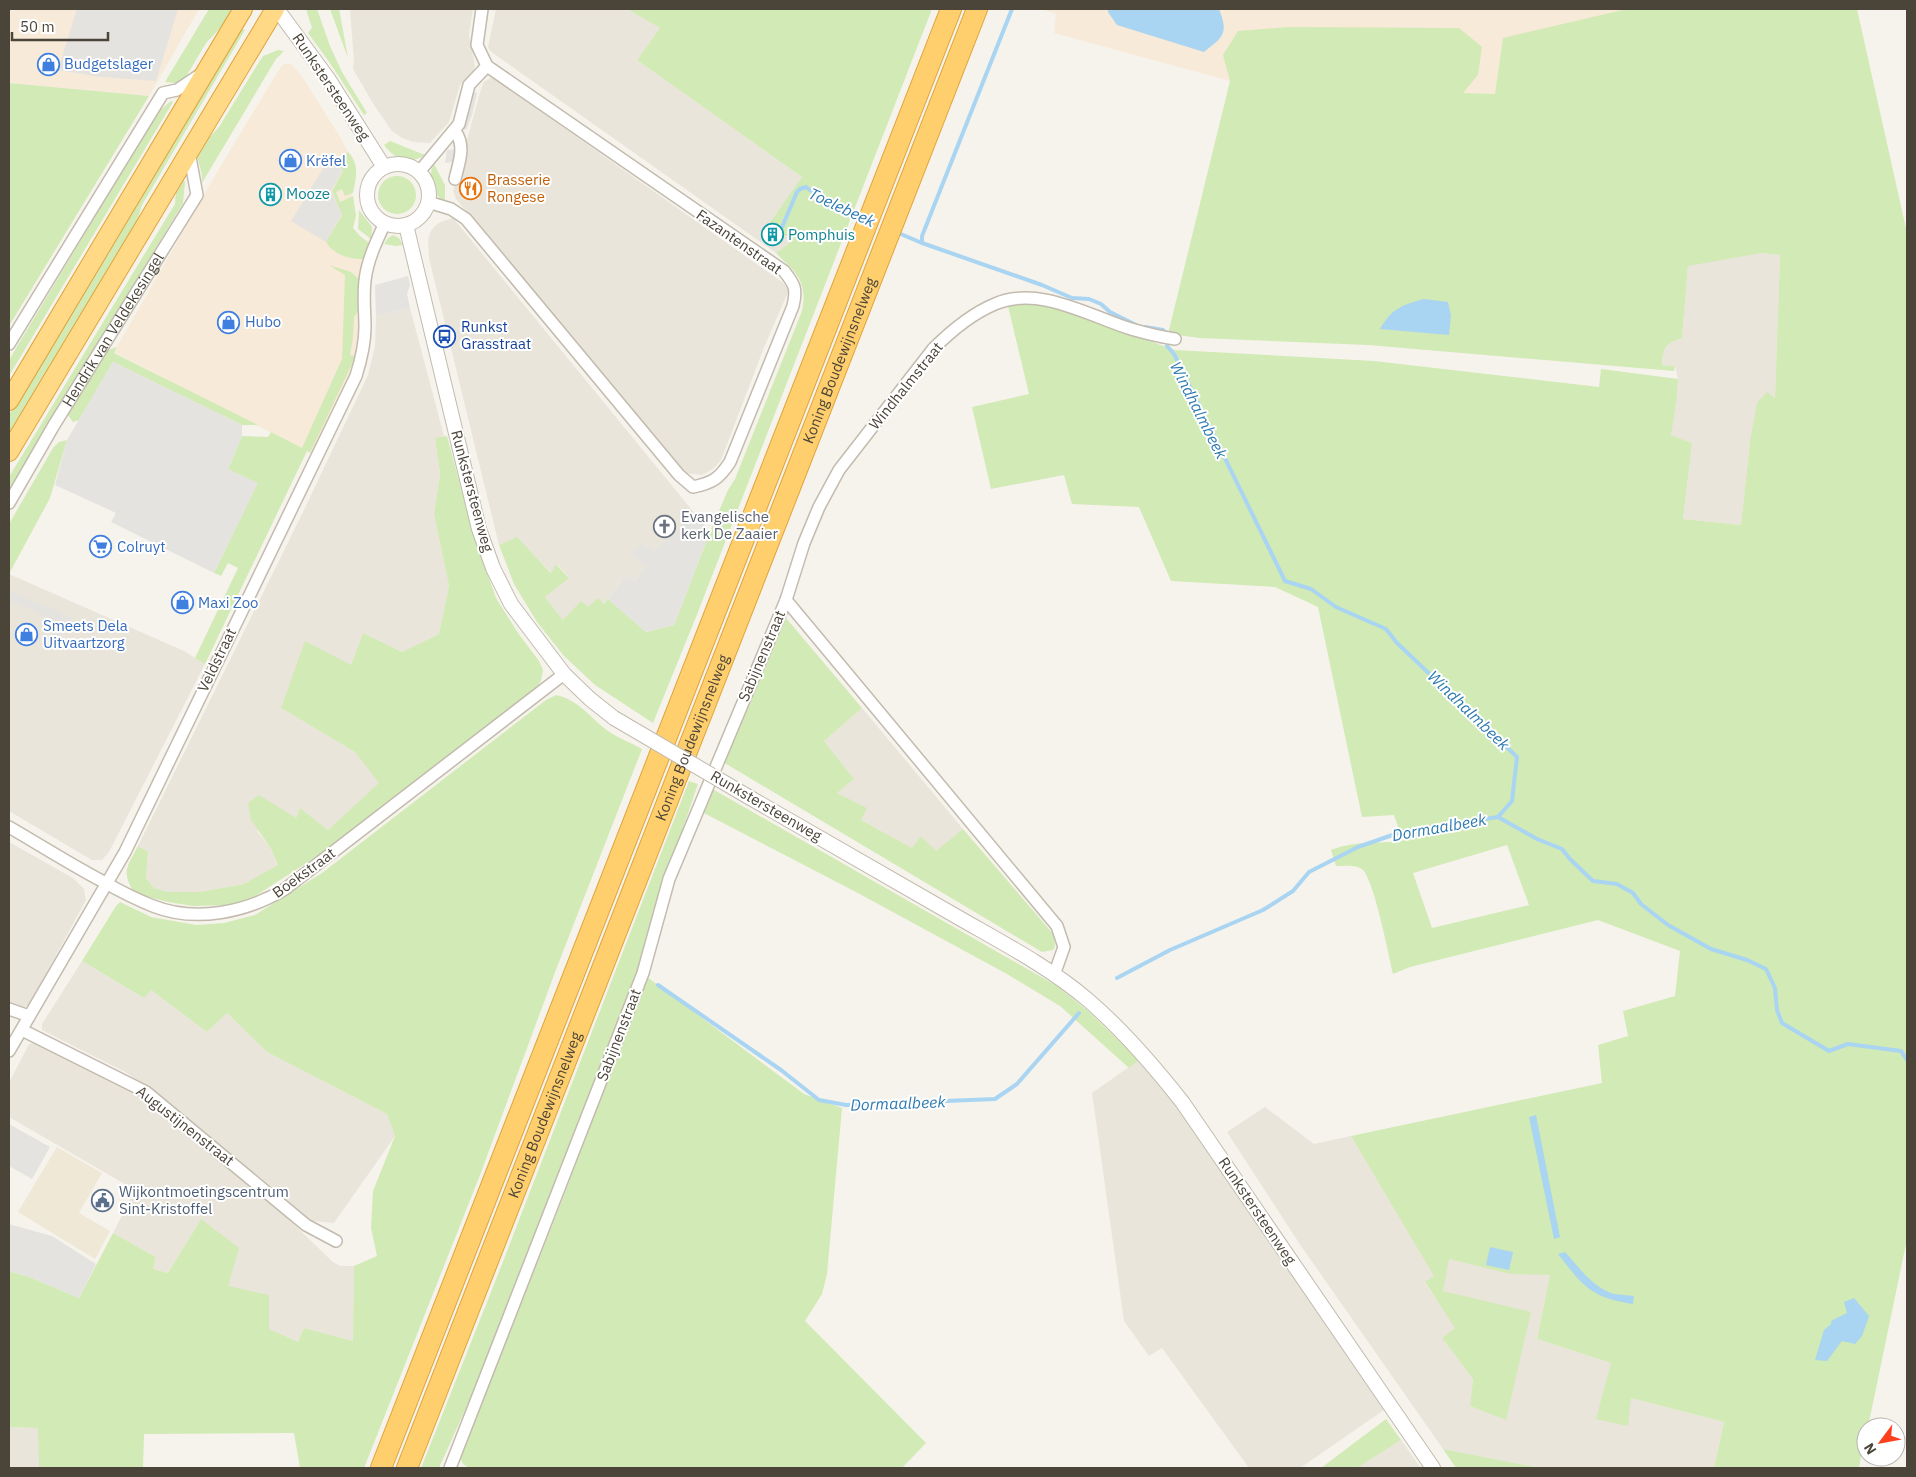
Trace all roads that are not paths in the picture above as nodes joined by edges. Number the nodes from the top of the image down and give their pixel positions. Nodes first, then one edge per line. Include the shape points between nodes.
1 (243, 9) edge
2 (276, 9) edge
3 (482, 9) edge
4 (951, 9) edge
5 (977, 9) edge
6 (487, 66) junction
7 (205, 72) junction
8 (455, 131) junction
9 (189, 152) junction
10 (384, 167) junction
11 (419, 172) junction
12 (455, 179) dead end
13 (428, 202) junction
14 (385, 223) junction
15 (406, 225) junction
16 (1176, 338) dead end
17 (9, 344) edge
18 (9, 401) edge
19 (9, 452) edge
20 (9, 503) edge
21 (786, 600) junction
22 (564, 674) junction
23 (9, 827) edge
24 (107, 884) junction
25 (1054, 975) junction
26 (9, 1009) edge
27 (29, 1016) junction
28 (22, 1030) junction
29 (9, 1051) edge
30 (336, 1241) dead end
31 (381, 1468) edge
32 (407, 1468) edge
33 (450, 1468) edge
34 (1433, 1468) edge

1 - 7 highway
2 - 9 highway, Hendrik van Veldekesingel
2 - 10 street, Runkstersteenweg via 330,80
3 - 6 street via 477,45
4 - 31 highway, Koning Boudewijnsnelweg
5 - 32 highway, Koning Boudewijnsnelweg
6 - 8 street via 469,85 462,117
6 - 13 street, Fazantenstraat via 784,272 791,280 796,292 793,306 722,475 709,484 693,487 679,475 466,219 451,209
7 - 17 street via 178,90 163,93
7 - 18 highway
8 - 11 street
8 - 12 street via 462,148
9 - 19 highway, Hendrik van Veldekesingel
9 - 20 street, Hendrik van Veldekesingel via 197,195
10 - 11 street via 402,164
10 - 14 street via 368,183 366,193 373,215
11 - 13 street via 427,185
13 - 15 street via 420,217
14 - 15 street
14 - 24 street, Veldstraat via 372,252 364,283 364,347 356,376
15 - 22 street, Runkstersteenweg via 479,529 511,604
16 - 21 street, Windhalmstraat via 1130,329 1072,306 1034,299 1016,298 974,315 934,349 839,470 804,543
21 - 25 street via 1057,926 1064,947
21 - 33 street, Sabijnenstraat via 669,878 643,973
22 - 24 street, Boekstraat via 317,865 270,897 230,911 191,913 154,907
22 - 25 street, Runkstersteenweg, bridge via 614,718
23 - 24 street, Boekstraat
24 - 27 street, Veldstraat
25 - 34 street, Runkstersteenweg via 1107,1017 1166,1080
26 - 27 street
27 - 28 street, Veldstraat
28 - 29 street, Veldstraat
28 - 30 street, Augustijnenstraat via 146,1092 306,1225

